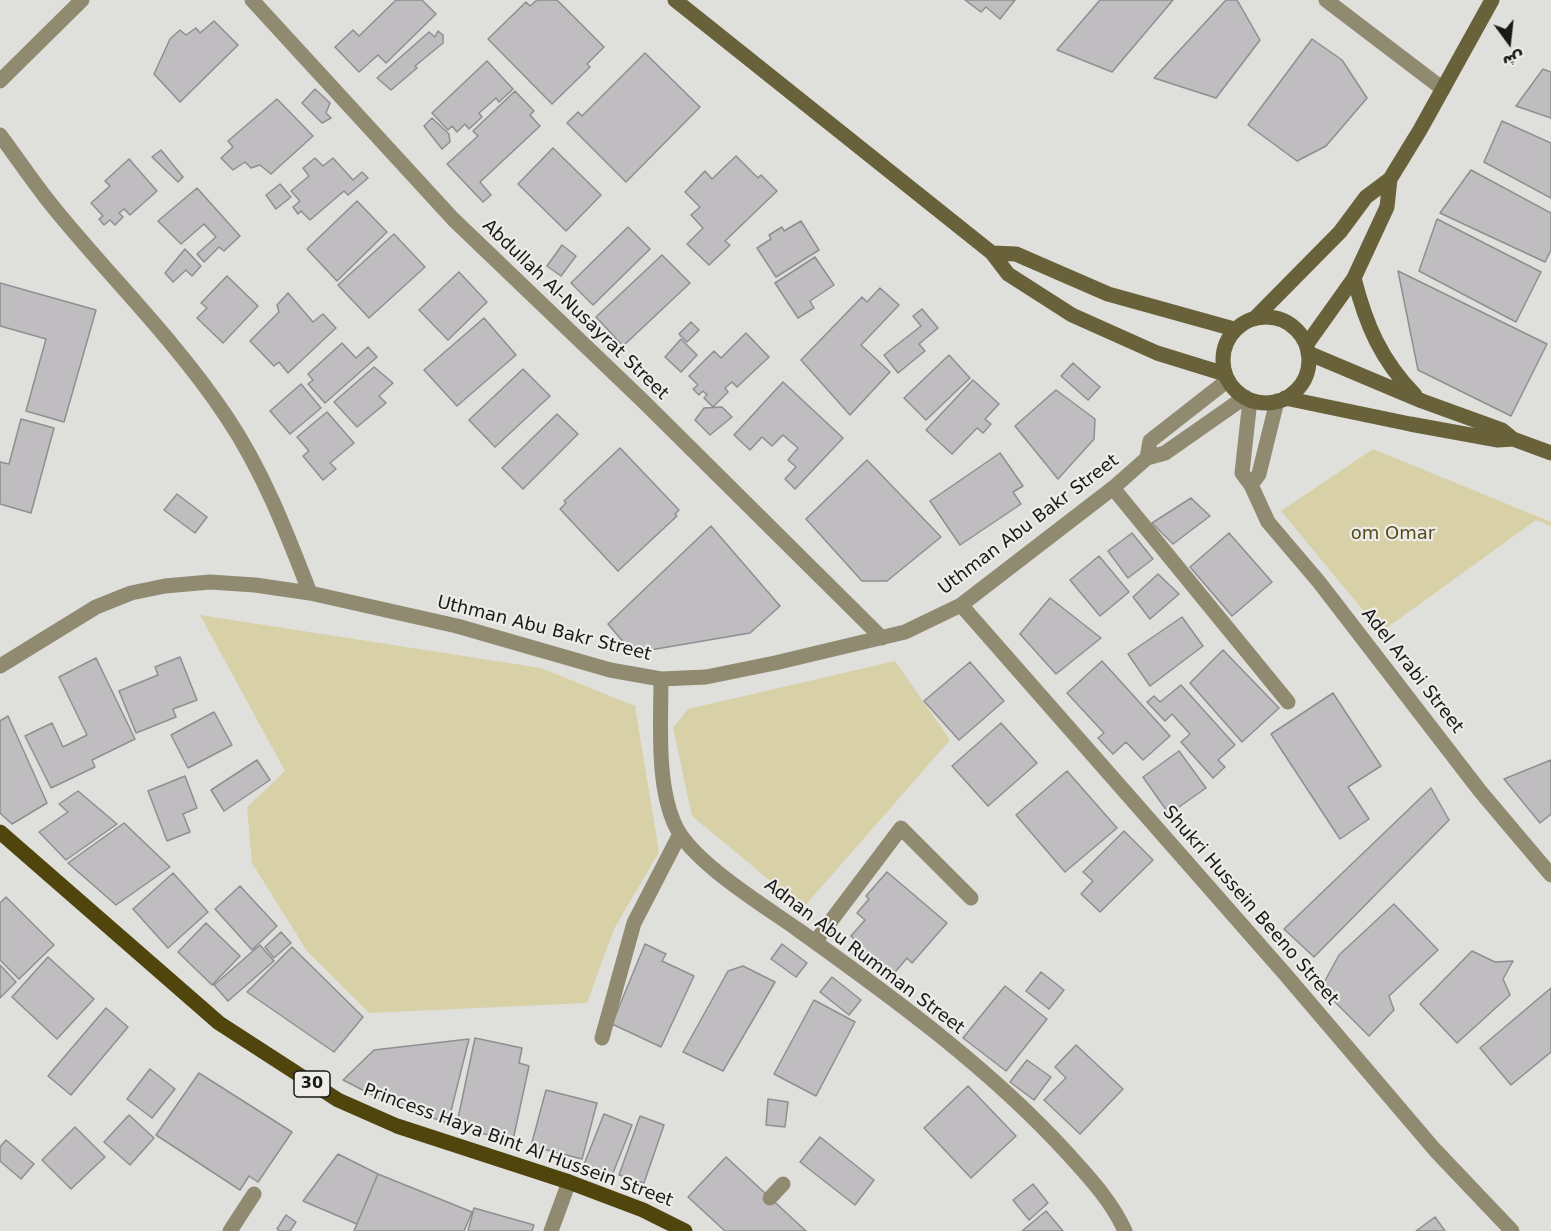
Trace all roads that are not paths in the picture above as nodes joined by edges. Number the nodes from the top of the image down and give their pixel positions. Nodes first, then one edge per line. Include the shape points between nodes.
1 (82, 0) edge
2 (252, 0) edge
3 (675, 0) edge
4 (1326, 0) edge
5 (1492, 0) edge
6 (0, 81) edge
7 (1443, 89) junction
8 (0, 135) edge
9 (1390, 179) junction
10 (992, 253) junction
11 (1354, 278) junction
12 (1256, 317) junction
13 (1234, 329) junction
14 (1307, 349) junction
15 (1226, 377) junction
16 (1247, 399) junction
17 (1281, 400) junction
18 (1422, 401) junction
19 (1513, 439) junction
20 (1551, 453) edge
21 (1147, 458) junction
22 (1251, 485) junction
23 (1113, 488) junction
24 (310, 593) junction
25 (961, 605) junction
26 (882, 638) junction
27 (0, 666) edge
28 (661, 679) junction
29 (1288, 702) dead end
30 (0, 832) edge
31 (680, 834) junction
32 (1551, 875) edge
33 (971, 898) dead end
34 (815, 942) junction
35 (602, 1038) dead end
36 (569, 1182) junction
37 (783, 1184) dead end
38 (254, 1194) dead end
39 (770, 1198) dead end
40 (230, 1231) edge
41 (551, 1231) edge
42 (685, 1231) edge
43 (1125, 1231) edge
44 (1512, 1231) edge

1 - 6 street
2 - 26 street, Abdullah Al-Nusayrat Street via 453,219
3 - 10 street
4 - 7 street
5 - 7 street
7 - 9 street
8 - 24 street via 54,208 157,327 225,415 261,474
9 - 11 street via 1388,207
9 - 12 street via 1366,197 1340,232
10 - 13 street via 1016,254 1108,294
10 - 15 street via 1008,274 1072,315 1157,353
11 - 14 street
11 - 18 street via 1382,354 1393,372
12 - 13 street
12 - 14 street via 1272,316 1286,321 1298,331
13 - 15 street via 1223,350
14 - 17 street via 1306,375 1294,392
14 - 18 street
15 - 16 street
15 - 21 street, Uthman Abu Bakr Street via 1150,441
16 - 17 street via 1263,403
16 - 21 street, Uthman Abu Bakr Street via 1165,453
16 - 22 street, Adel Arabi Street via 1242,473
17 - 19 street via 1498,440
17 - 22 street via 1259,474
18 - 19 street via 1502,429
19 - 20 street
21 - 23 street, Uthman Abu Bakr Street
22 - 32 street, Adel Arabi Street via 1268,522
23 - 25 street, Uthman Abu Bakr Street
23 - 29 street
24 - 27 street, Uthman Abu Bakr Street via 210,582 131,593 96,607
24 - 28 street, Uthman Abu Bakr Street via 457,626 609,670
25 - 26 street, Uthman Abu Bakr Street via 930,622
25 - 44 street, Shukri Hussein Beeno Street via 1435,1150
26 - 28 street, Uthman Abu Bakr Street via 706,677
28 - 31 street, Adnan Abu Rumman Street via 661,756 668,803
30 - 36 main road, Princess Haya Bint Al Hussein Street / 30 via 219,1023 338,1100 397,1126
31 - 34 street, Adnan Abu Rumman Street via 735,885
31 - 35 street via 634,923
33 - 34 street via 901,828
34 - 43 street, Adnan Abu Rumman Street via 999,1086 1097,1186
36 - 41 street
36 - 42 main road, Princess Haya Bint Al Hussein Street / 30 via 643,1210
37 - 39 street
38 - 40 street

